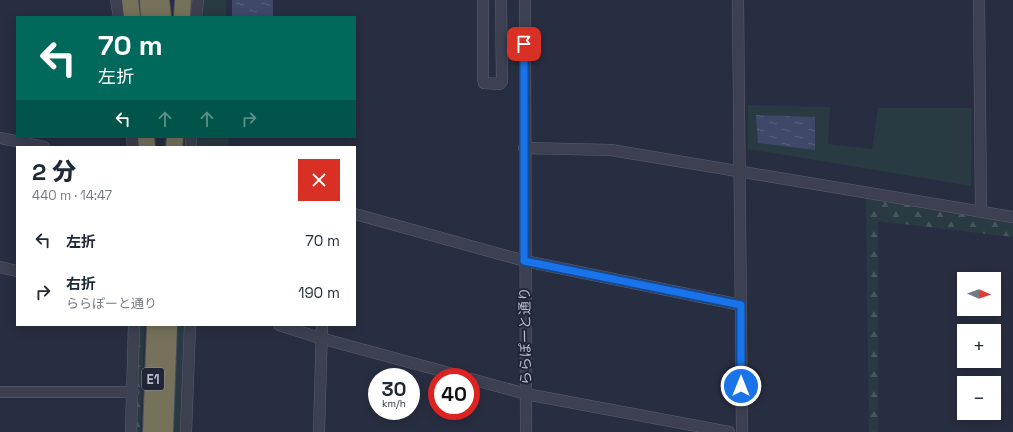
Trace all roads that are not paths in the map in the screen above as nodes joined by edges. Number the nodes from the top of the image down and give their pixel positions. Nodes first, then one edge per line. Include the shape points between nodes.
1 (116, 0) edge
2 (130, 0) edge
3 (148, 0) edge
4 (161, 0) edge
5 (183, 0) edge
6 (198, 0) edge
7 (525, 0) edge
8 (738, 0) edge
9 (979, 0) edge
10 (483, 1) edge
11 (501, 1) edge
12 (119, 16) edge
13 (132, 16) edge
14 (149, 16) edge
15 (162, 16) edge
16 (182, 16) edge
17 (196, 16) edge
18 (0, 138) edge
19 (39, 146) edge
20 (524, 148) junction
21 (740, 170) junction
22 (981, 211) junction
23 (356, 214) edge
24 (1013, 217) edge
25 (524, 261) junction
26 (0, 267) edge
27 (16, 271) edge
28 (741, 305) junction
29 (134, 326) edge
30 (155, 326) edge
31 (169, 326) edge
32 (190, 326) edge
33 (281, 326) edge
34 (322, 326) edge
35 (320, 338) junction
36 (431, 368) edge
37 (480, 381) edge
38 (0, 392) edge
39 (133, 392) junction
40 (526, 394) junction
41 (131, 432) edge
42 (151, 432) edge
43 (165, 432) edge
44 (186, 432) edge
45 (319, 432) edge
46 (526, 432) edge
47 (730, 432) edge
48 (742, 432) edge

1 - 12 street
2 - 13 highway
3 - 14 highway
4 - 15 highway
5 - 16 highway
6 - 17 street
7 - 20 street, ららぽーと通り
8 - 21 street
9 - 22 street
10 - 11 street
10 - 11 street via 483,79 484,83 500,84
18 - 19 street
20 - 21 street via 611,150
20 - 25 street, ららぽーと通り
21 - 22 street
21 - 28 street
22 - 24 street
23 - 25 street
25 - 28 street
25 - 40 street, ららぽーと通り
26 - 27 street
28 - 48 street
29 - 39 street
30 - 42 highway, E1
31 - 43 highway, E1
32 - 44 street
33 - 35 street
34 - 35 street
35 - 36 street
35 - 45 street
37 - 40 street
38 - 39 street
39 - 41 street
40 - 46 street, ららぽーと通り
40 - 47 street

